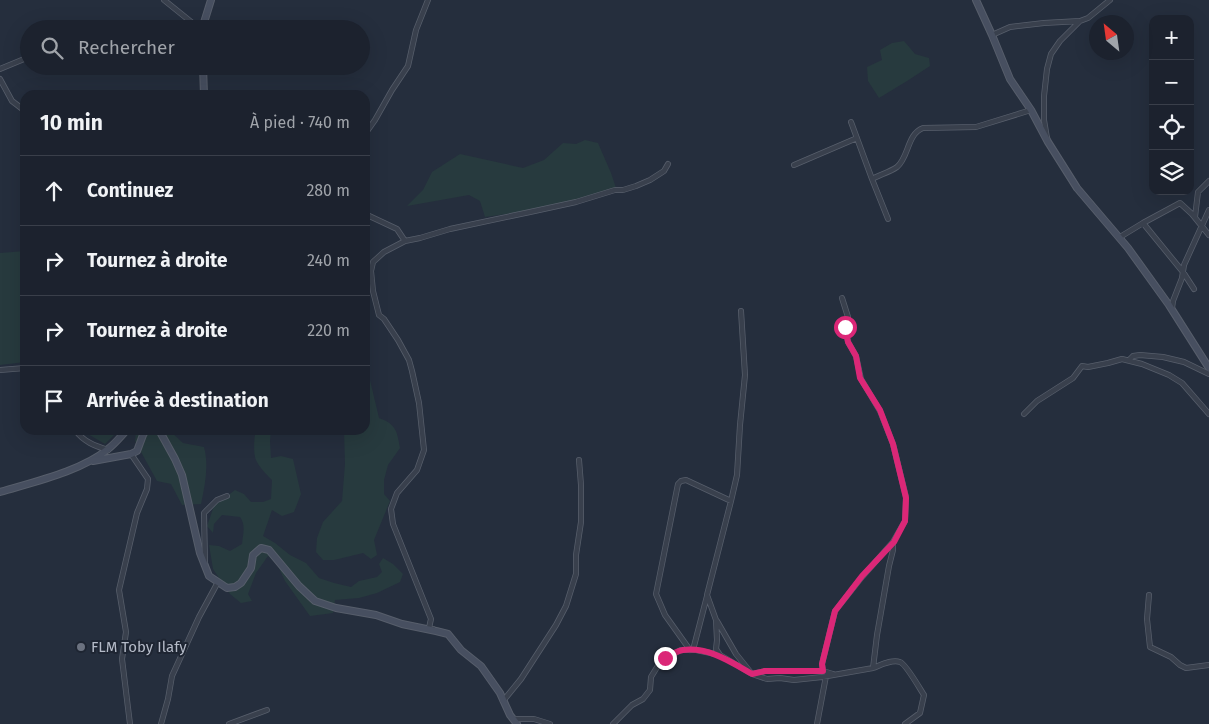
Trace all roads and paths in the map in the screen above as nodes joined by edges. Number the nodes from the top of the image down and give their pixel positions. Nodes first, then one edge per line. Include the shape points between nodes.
1 (164, 0) edge
2 (211, 0) edge
3 (428, 0) edge
4 (976, 0) edge
5 (1110, 0) edge
6 (190, 20) edge
7 (204, 20) edge
8 (1080, 21) junction
9 (992, 35) junction
10 (20, 61) edge
11 (0, 69) edge
12 (203, 75) edge
13 (0, 79) edge
14 (204, 90) edge
15 (20, 107) edge
16 (1031, 110) junction
17 (851, 122) dead end
18 (370, 127) edge
19 (857, 138) junction
20 (1048, 142) junction
21 (668, 164) dead end
22 (794, 165) dead end
23 (872, 179) junction
24 (1209, 181) edge
25 (1209, 210) edge
26 (370, 216) edge
27 (1194, 218) junction
28 (888, 219) dead end
29 (1143, 223) junction
30 (1202, 226) junction
31 (1209, 235) edge
32 (1120, 237) junction
33 (405, 241) junction
34 (1183, 272) junction
35 (1194, 289) dead end
36 (842, 298) dead end
37 (1171, 309) junction
38 (741, 311) dead end
39 (1130, 360) junction
40 (20, 368) edge
41 (1209, 368) edge
42 (0, 370) edge
43 (1209, 374) edge
44 (1024, 414) dead end
45 (1209, 414) edge
46 (81, 435) edge
47 (123, 435) edge
48 (143, 435) edge
49 (162, 435) edge
50 (108, 450) junction
51 (131, 454) junction
52 (579, 460) dead end
53 (89, 462) junction
54 (0, 492) edge
55 (228, 496) dead end
56 (731, 501) junction
57 (894, 542) junction
58 (206, 569) junction
59 (218, 582) junction
60 (707, 594) junction
61 (1149, 595) dead end
62 (716, 620) junction
63 (436, 631) junction
64 (691, 650) junction
65 (720, 656) junction
66 (1209, 665) edge
67 (873, 668) junction
68 (823, 671) junction
69 (752, 674) junction
70 (834, 674) junction
71 (826, 676) junction
72 (503, 701) junction
73 (267, 710) dead end
74 (515, 722) edge
75 (130, 724) edge
76 (160, 724) edge
77 (229, 724) edge
78 (550, 724) edge
79 (612, 724) edge
80 (817, 724) edge
81 (904, 724) edge

1 - 6 street
2 - 7 street
3 - 18 street via 416,30 408,66
4 - 9 street
5 - 8 street
8 - 9 street via 1010,27
8 - 20 street via 1060,41 1049,61 1044,96
9 - 16 street via 1010,79
10 - 11 street
12 - 14 street
13 - 15 street via 12,101
16 - 20 street
16 - 23 street via 976,127 917,130 898,166
17 - 19 street
19 - 22 street
19 - 23 street
20 - 32 street via 1077,188
21 - 33 street via 664,171 650,180 623,190
23 - 28 street
24 - 27 street via 1198,192
25 - 30 street
26 - 33 street via 397,229
27 - 29 street via 1180,203
27 - 30 street
29 - 32 street
29 - 34 street
30 - 31 street
30 - 34 street
32 - 37 street
33 - 63 street via 384,252 373,262 371,271 379,315 409,360 420,403 424,450 417,470 397,493 390,509 431,619 429,628
34 - 35 street
34 - 37 street
36 - 57 street via 848,316 845,327 848,342 856,356 860,378 880,410 905,490 905,521
37 - 41 street
38 - 56 street via 744,375 737,475
39 - 43 street via 1140,354 1163,357 1184,362
39 - 44 street via 1082,366 1074,378
39 - 45 street via 1182,383
40 - 42 street
46 - 50 street via 92,445
47 - 50 street
48 - 51 street via 137,451
49 - 58 street via 182,475
50 - 53 street
51 - 53 street
51 - 75 street via 148,478 119,590 126,632 122,658
52 - 72 street via 581,522 576,574 566,606 521,679
53 - 54 street
55 - 58 street via 218,500 204,513
56 - 60 street
56 - 64 street via 686,480 678,484 656,594 665,615
57 - 67 street
57 - 68 street via 835,611
58 - 59 street via 209,576
59 - 63 street via 227,588 242,582 251,568 254,555 261,548 269,550 315,601
59 - 76 street via 172,676
60 - 62 street
60 - 64 street
61 - 66 street via 1150,648 1186,668
62 - 65 street via 716,649
62 - 69 street
63 - 72 street via 448,634 481,666
64 - 65 street
64 - 79 street via 681,650 665,658 651,677 650,690
65 - 69 street
67 - 70 street
67 - 81 street via 891,662 904,664 924,695 920,713
68 - 69 street
68 - 70 street
69 - 71 street via 767,679 794,680
70 - 71 street
71 - 80 street
72 - 74 street
73 - 77 street
74 - 78 street via 534,719

